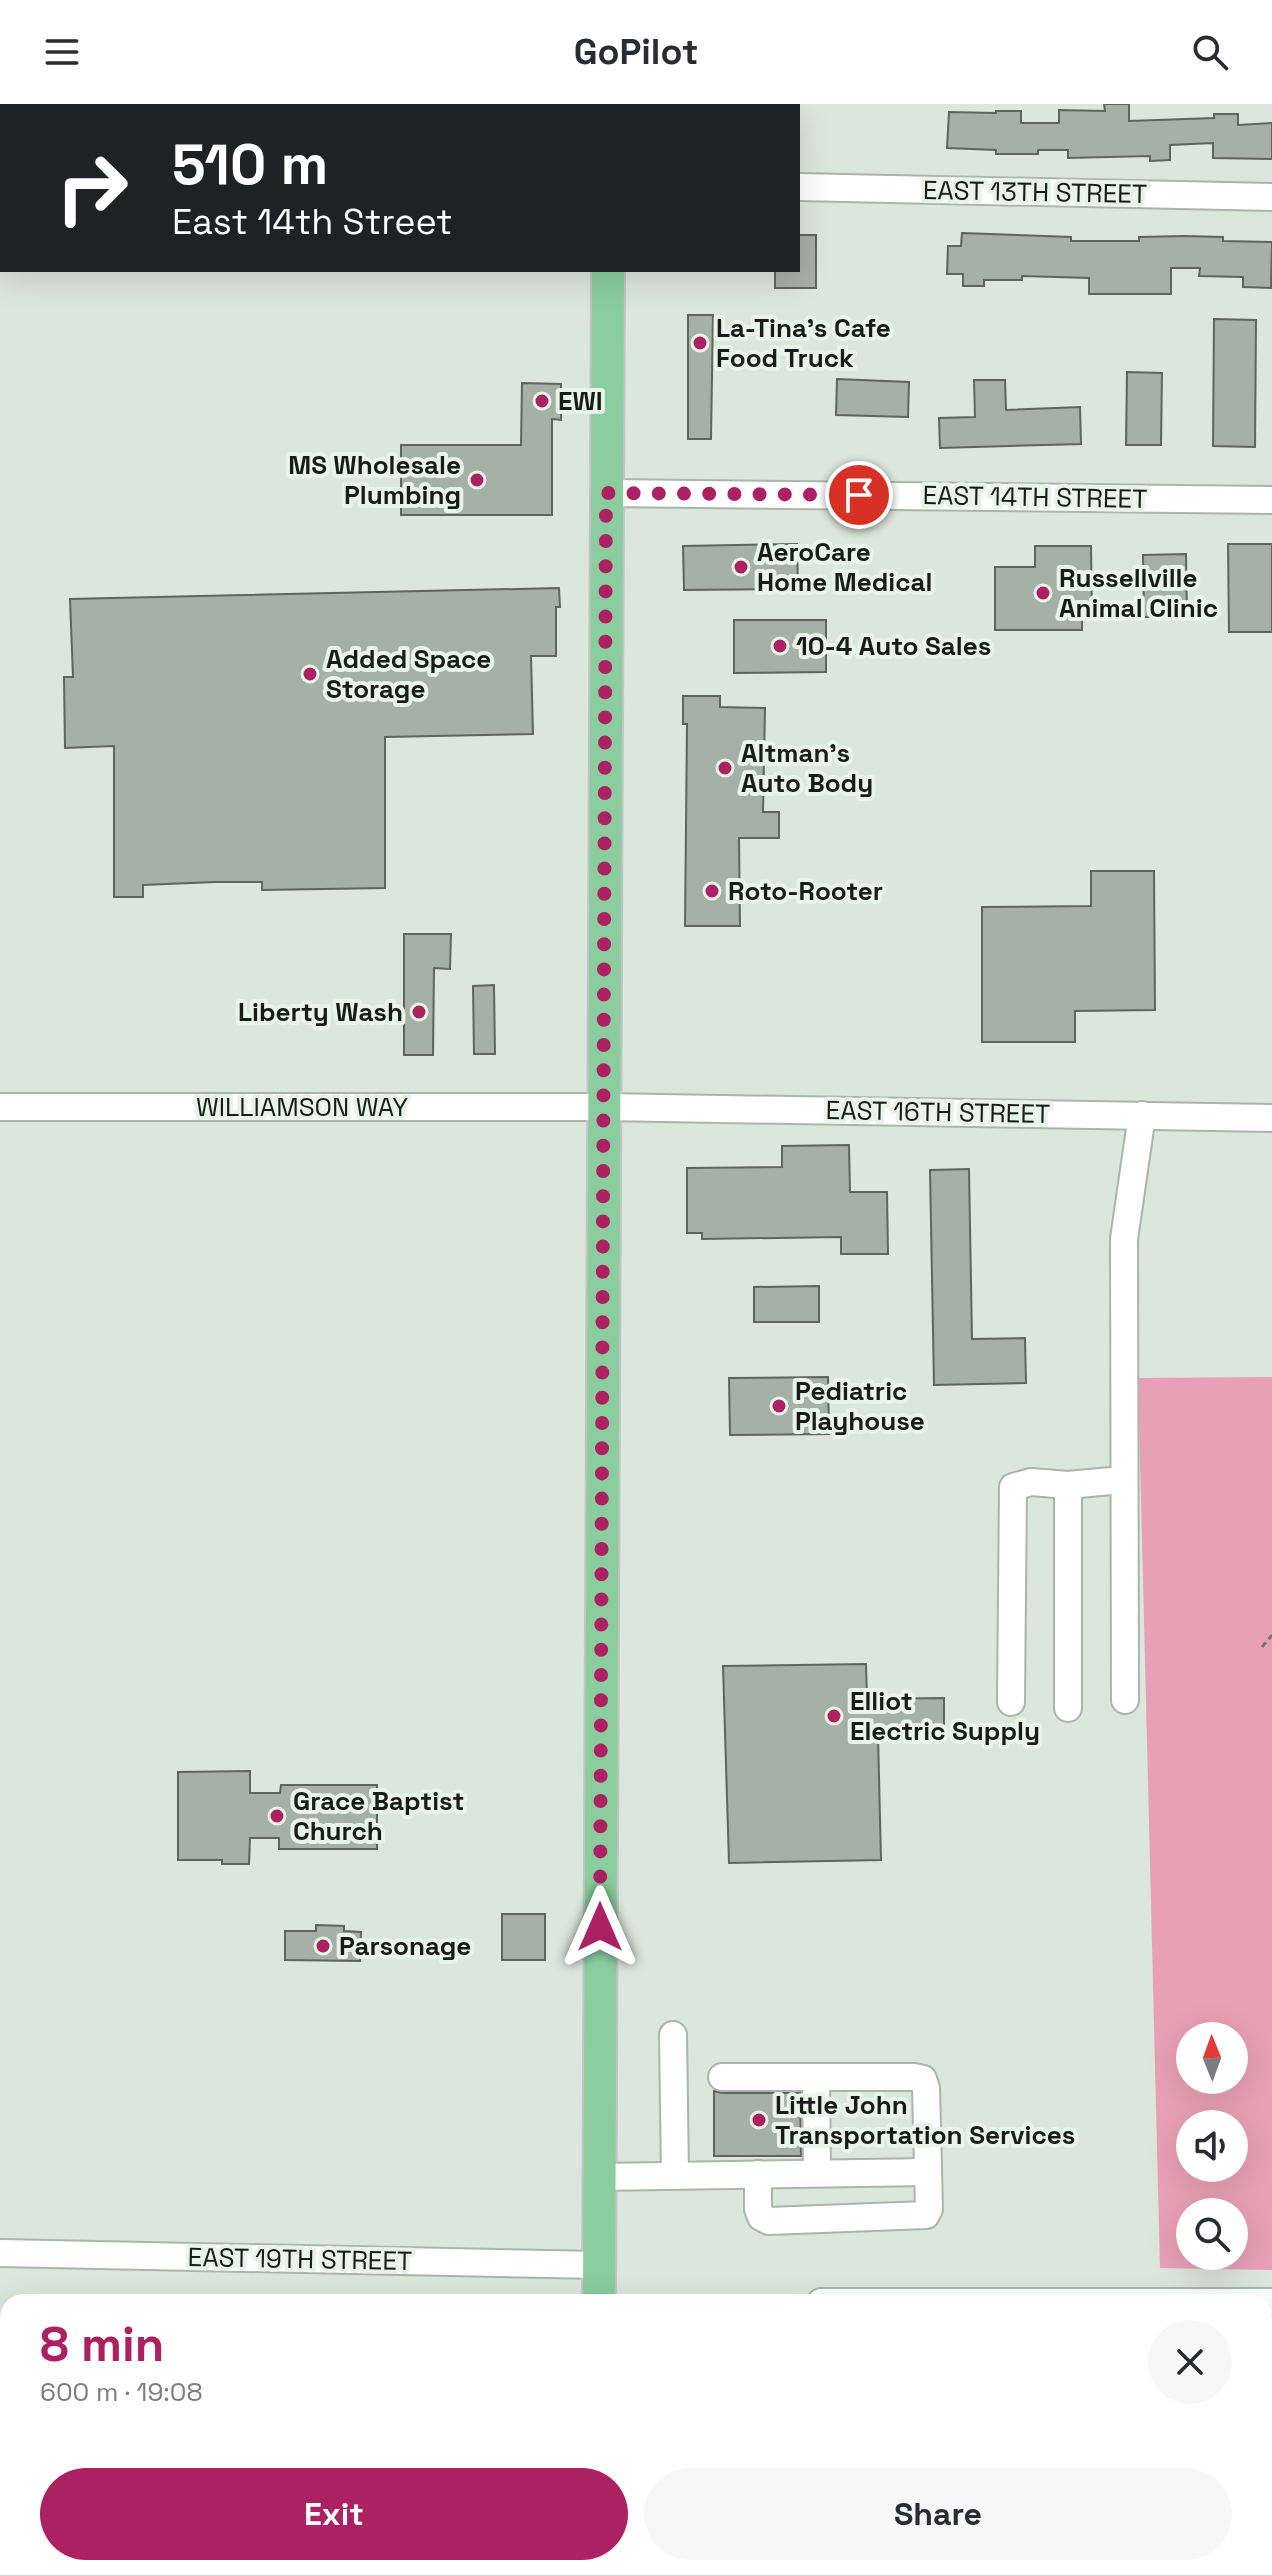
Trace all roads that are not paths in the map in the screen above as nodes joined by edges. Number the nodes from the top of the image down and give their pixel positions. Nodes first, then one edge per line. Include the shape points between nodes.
1 (800, 187) edge
2 (1272, 197) edge
3 (608, 272) edge
4 (606, 493) junction
5 (1272, 500) edge
6 (0, 1107) edge
7 (604, 1107) junction
8 (1142, 1115) junction
9 (1272, 1118) edge
10 (1122, 1480) junction
11 (1068, 1485) junction
12 (1125, 1700) dead end
13 (1011, 1702) dead end
14 (1068, 1708) dead end
15 (673, 2035) dead end
16 (722, 2077) dead end
17 (816, 2077) junction
18 (928, 2172) junction
19 (817, 2173) junction
20 (758, 2174) junction
21 (675, 2175) junction
22 (599, 2177) junction
23 (0, 2253) edge
24 (599, 2265) junction
25 (599, 2294) edge

1 - 2 street, EAST 13TH STREET
3 - 4 main road
4 - 5 street, EAST 14TH STREET
4 - 7 main road
6 - 7 street, WILLIAMSON WAY
7 - 8 street, EAST 16TH STREET
7 - 22 main road
8 - 9 street, EAST 16TH STREET
8 - 10 street via 1124,1239
10 - 11 street
10 - 12 street
11 - 13 street via 1031,1482 1013,1487
11 - 14 street
15 - 21 street
16 - 17 street
17 - 18 street via 923,2079
17 - 19 street
18 - 19 street
18 - 20 street via 929,2209 920,2217 769,2221 758,2209
19 - 20 street
20 - 21 street
21 - 22 street
22 - 24 main road
23 - 24 street, EAST 19TH STREET
24 - 25 main road

